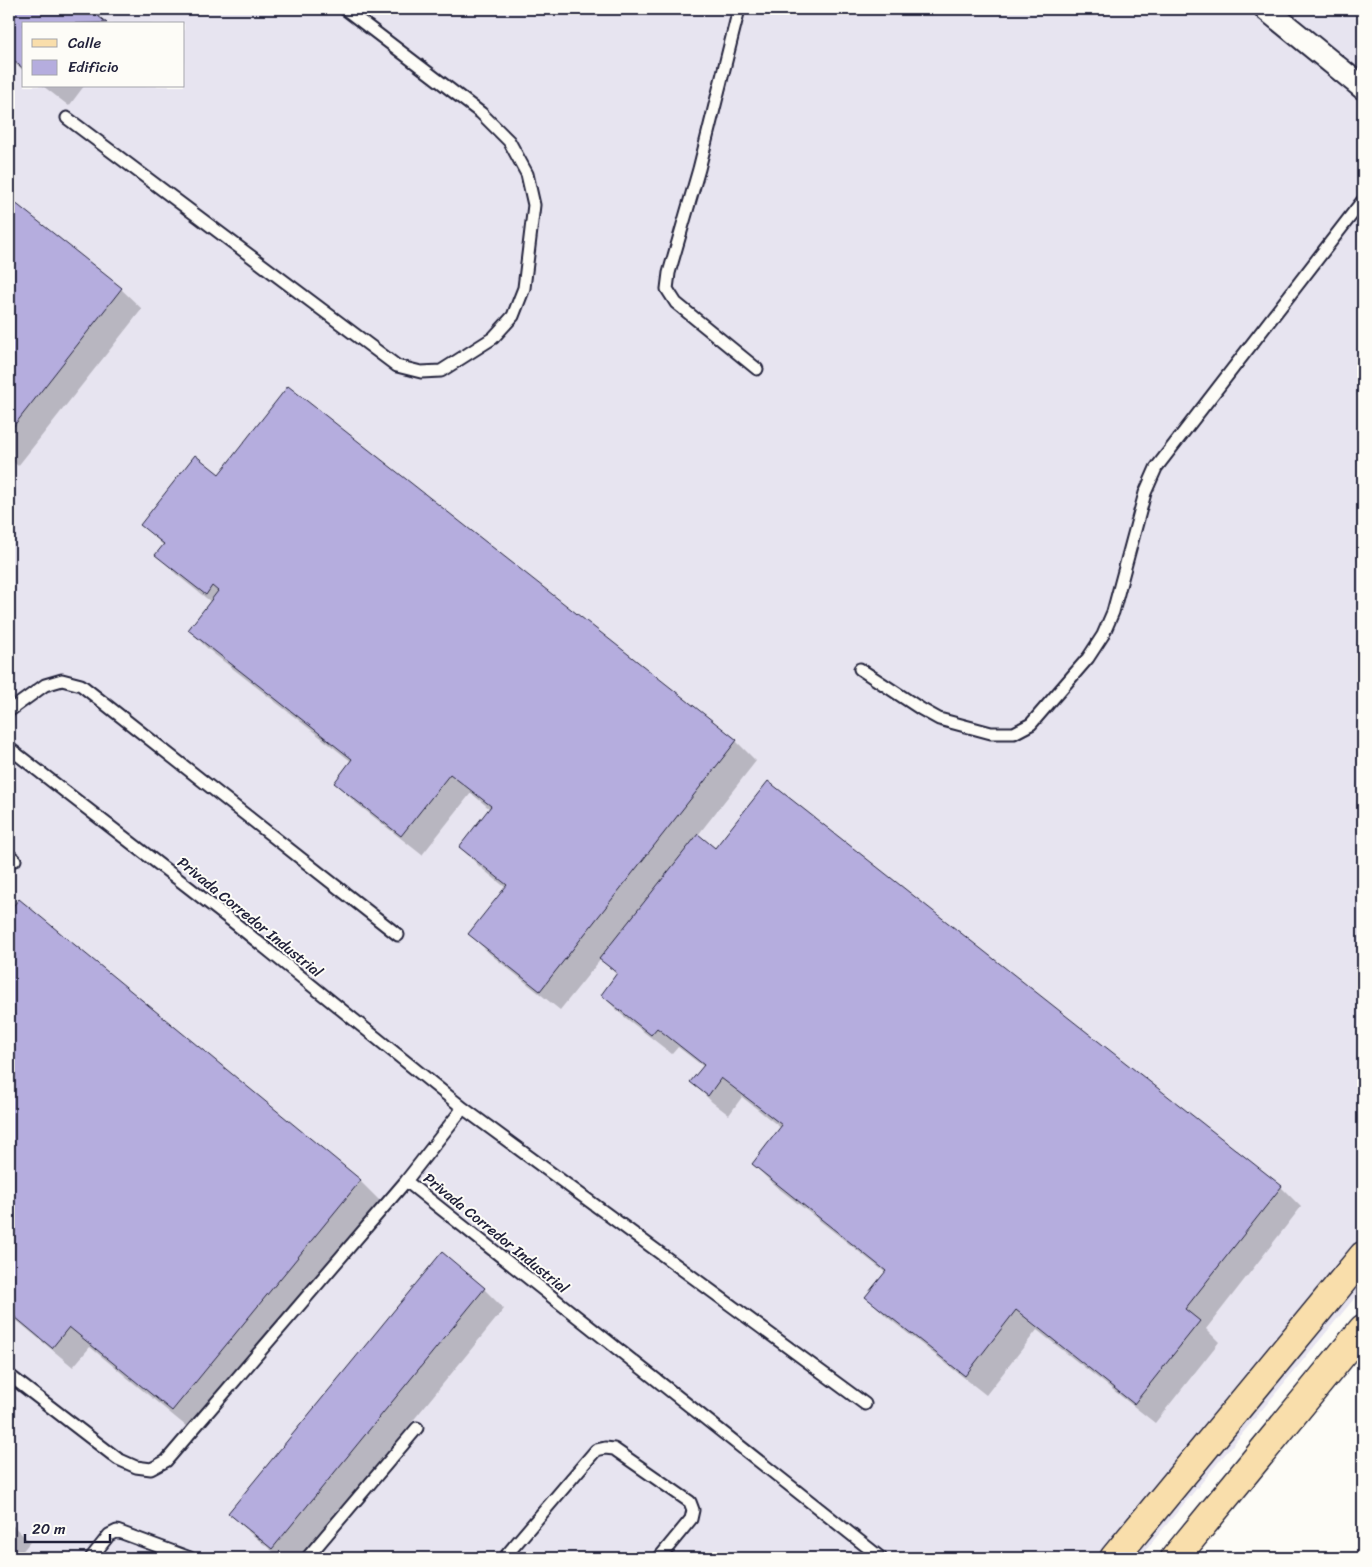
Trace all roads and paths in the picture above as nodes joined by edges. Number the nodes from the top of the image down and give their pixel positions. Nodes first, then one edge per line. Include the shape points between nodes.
1 (346, 9) edge
2 (739, 9) edge
3 (1266, 9) edge
4 (1363, 88) edge
5 (67, 118) dead end
6 (1363, 200) edge
7 (757, 369) dead end
8 (860, 669) dead end
9 (9, 711) edge
10 (9, 748) edge
11 (398, 935) dead end
12 (463, 1108) junction
13 (406, 1181) junction
14 (1363, 1256) edge
15 (1363, 1329) edge
16 (9, 1375) edge
17 (866, 1404) dead end
18 (417, 1428) dead end
19 (91, 1558) edge
20 (190, 1558) edge
21 (307, 1558) edge
22 (504, 1558) edge
23 (659, 1558) edge
24 (881, 1558) edge
25 (1114, 1558) edge
26 (1175, 1558) edge

1 - 5 lane via 480,113 509,141 527,174 534,205 524,288 512,316 493,338 440,371 421,372 397,366
2 - 7 lane via 667,289 676,303
3 - 4 street
6 - 8 lane via 1156,468 1113,612 1103,635 1088,658 1031,724 1014,733 991,733 939,719
9 - 11 lane via 45,686 62,680 81,685
10 - 12 lane, Privada Corredor Industrial via 232,921
12 - 13 lane, Privada Corredor Industrial
12 - 17 lane
13 - 16 lane via 166,1461 151,1469 118,1459
13 - 24 lane, Privada Corredor Industrial
14 - 25 main road
15 - 26 main road
18 - 21 lane
19 - 20 lane via 117,1531
22 - 23 lane via 596,1450 605,1448 614,1449 690,1502 693,1510 691,1520

